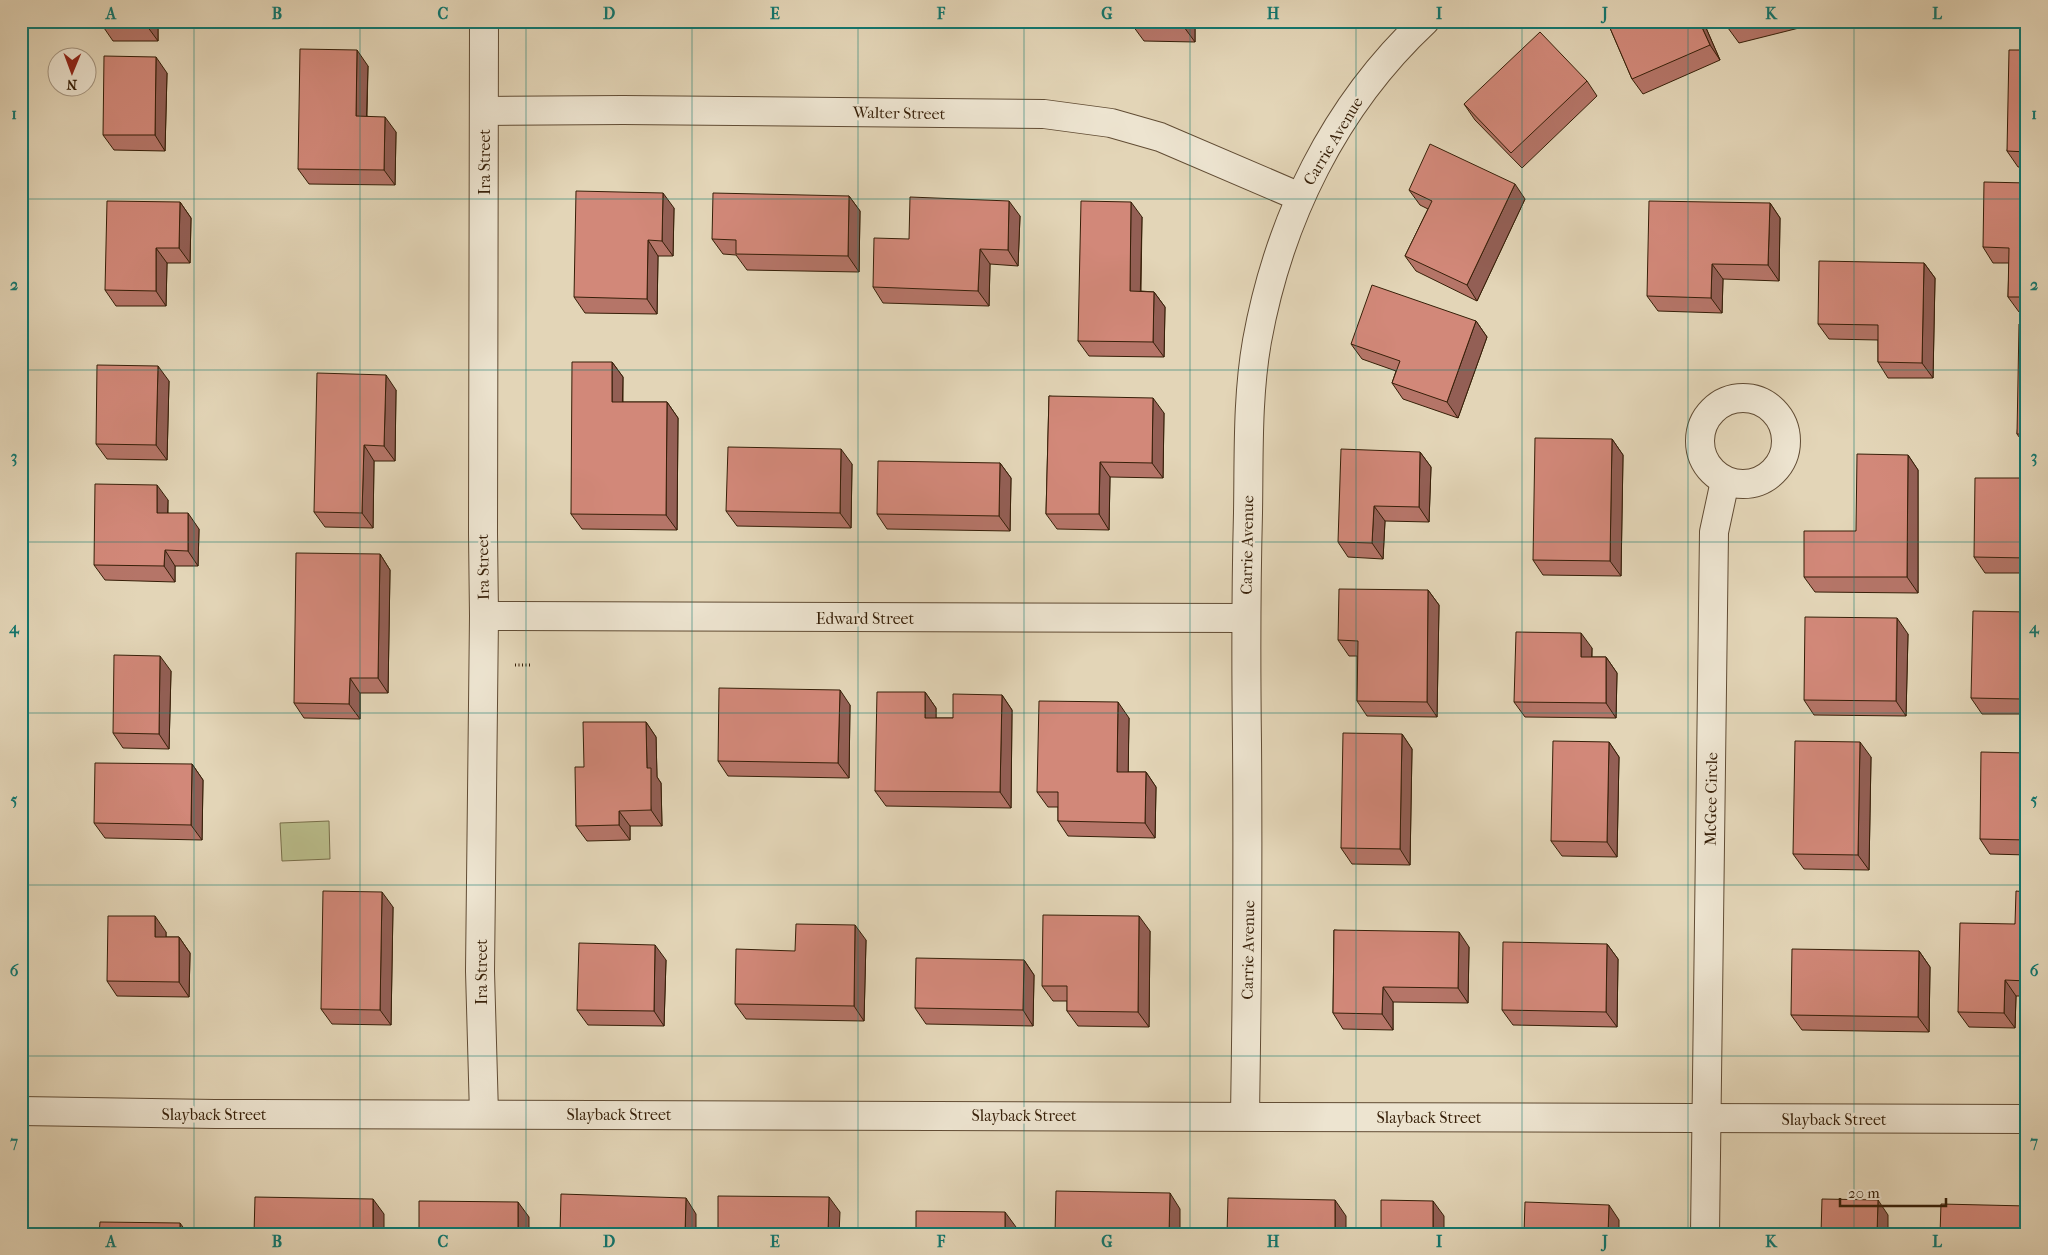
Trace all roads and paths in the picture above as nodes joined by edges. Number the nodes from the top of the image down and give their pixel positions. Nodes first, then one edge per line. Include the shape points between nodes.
1 (484, 21) edge
2 (1425, 21) edge
3 (484, 111) junction
4 (1300, 197) junction
5 (1725, 481) dead end
6 (484, 616) junction
7 (1245, 618) junction
8 (21, 1111) edge
9 (484, 1114) junction
10 (1245, 1116) junction
11 (1708, 1118) junction
12 (2027, 1119) edge
13 (1705, 1234) edge

1 - 3 street, Ira Street
2 - 4 street, Carrie Avenue via 1400,44 1352,106
3 - 4 street, Walter Street via 1044,114 1111,123 1160,137
3 - 6 street, Ira Street
4 - 7 street, Carrie Avenue via 1276,264 1256,351 1251,400
5 - 11 street, McGee Circle via 1714,532
6 - 7 street, Edward Street
6 - 9 street, Ira Street via 480,971
7 - 10 street, Carrie Avenue via 1248,878
8 - 9 street, Slayback Street
9 - 10 street, Slayback Street
10 - 11 street, Slayback Street
11 - 12 street, Slayback Street
11 - 13 street, McGee Circle

